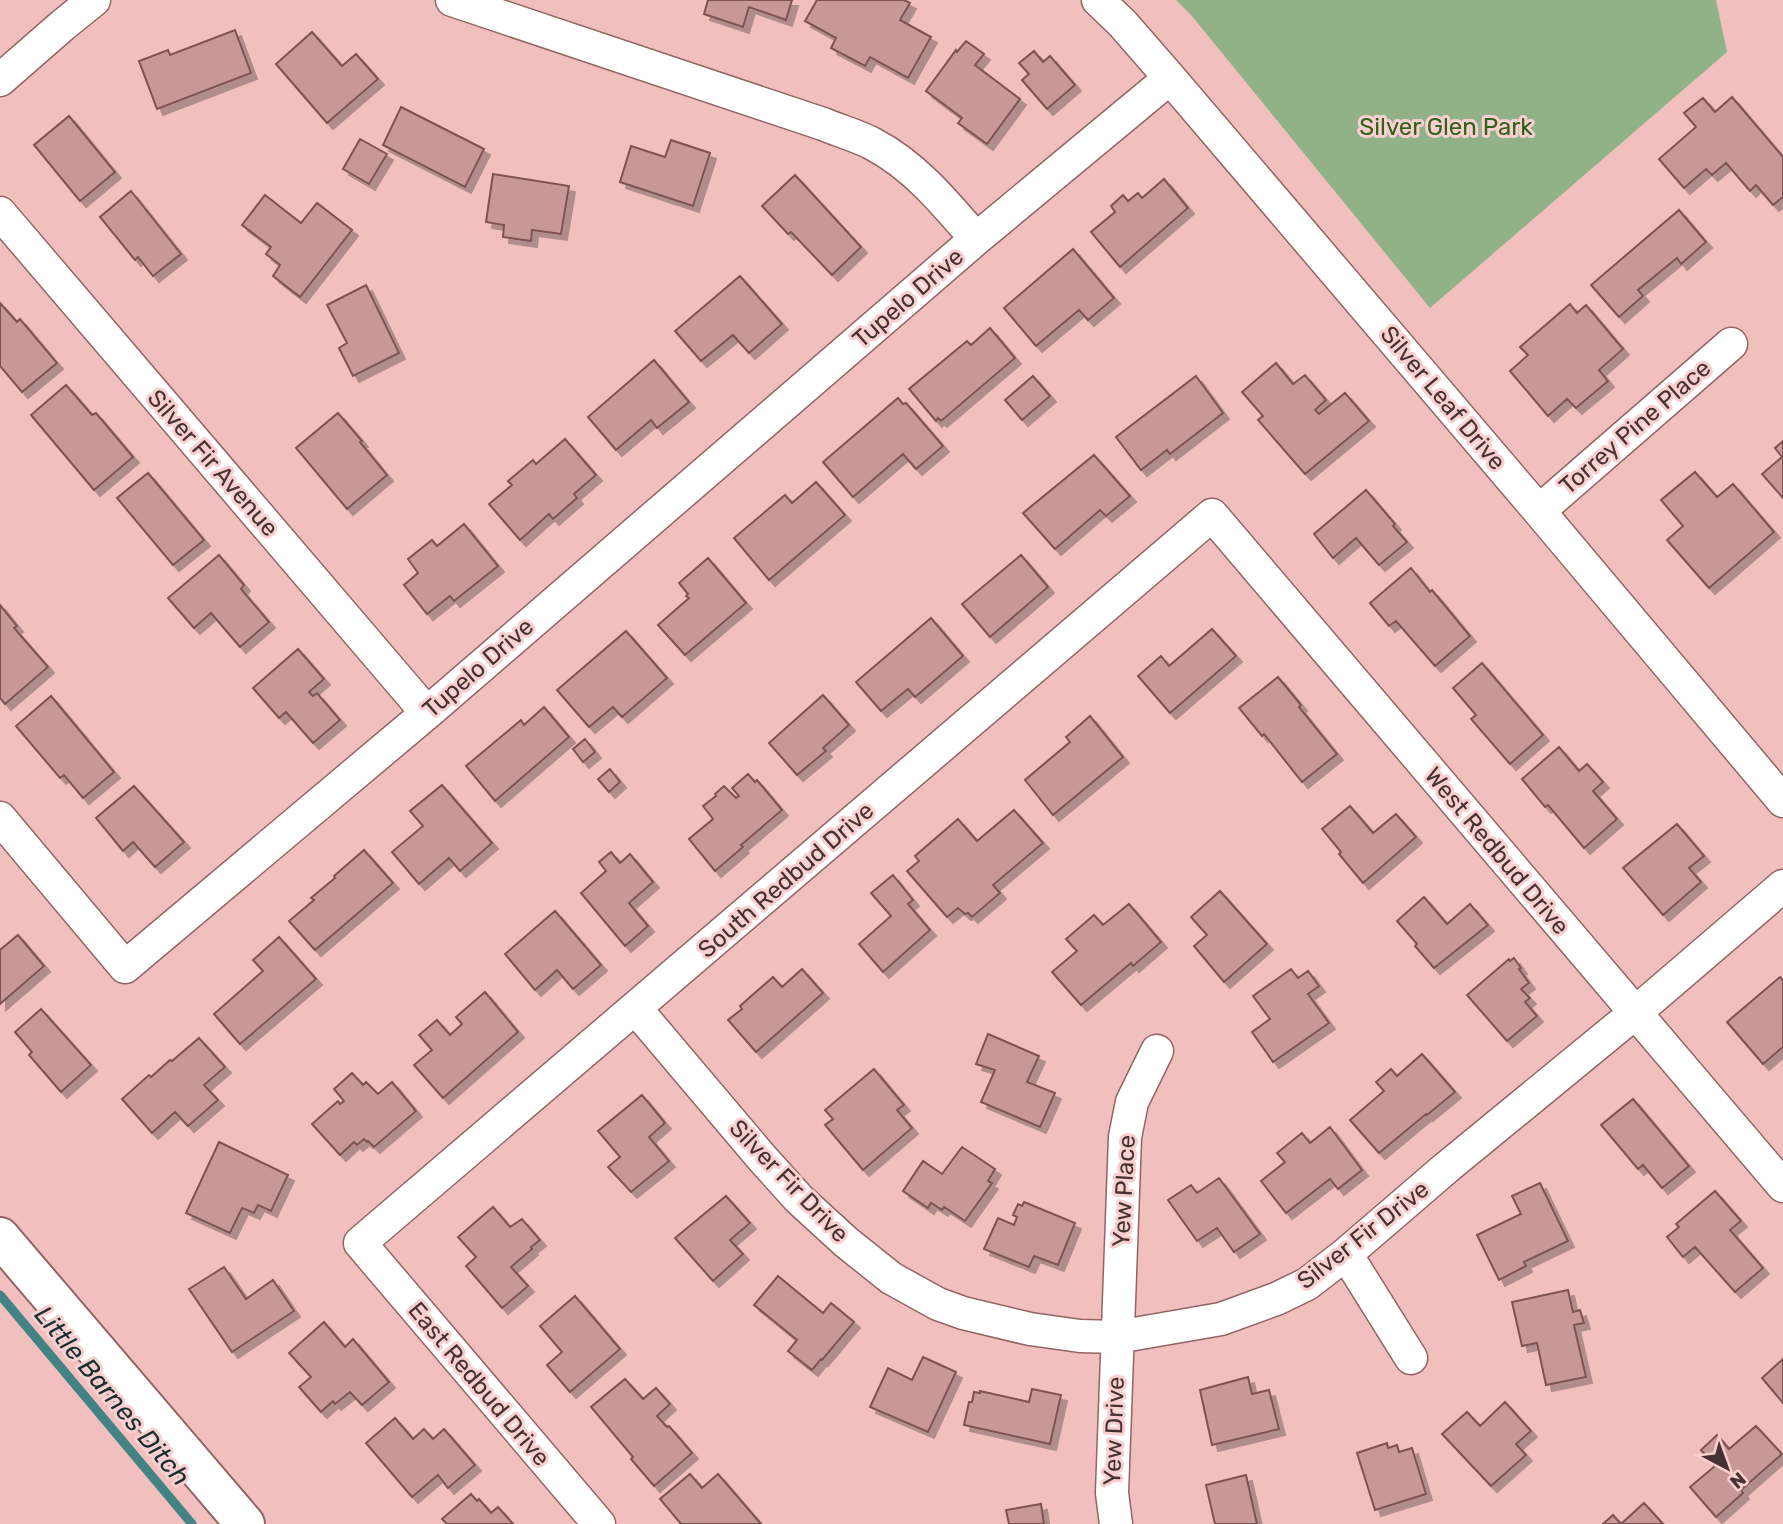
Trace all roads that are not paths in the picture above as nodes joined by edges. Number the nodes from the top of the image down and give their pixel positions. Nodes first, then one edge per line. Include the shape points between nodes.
1 (94, 0) edge
2 (452, 0) edge
3 (1098, 0) edge
4 (1170, 78) junction
5 (0, 80) edge
6 (0, 213) edge
7 (976, 239) junction
8 (1731, 344) dead end
9 (1539, 511) junction
10 (1212, 515) joint
11 (427, 713) junction
12 (1783, 802) edge
13 (0, 818) edge
14 (1783, 886) edge
15 (636, 1009) junction
16 (1635, 1013) junction
17 (1157, 1051) dead end
18 (1783, 1186) edge
19 (0, 1237) edge
20 (360, 1243) joint
21 (1346, 1254) junction
22 (1117, 1337) junction
23 (1411, 1358) dead end
24 (245, 1524) edge
25 (599, 1524) edge
26 (1116, 1524) edge

1 - 5 street
2 - 7 street, Tupelo Drive via 874,145 911,169
3 - 4 street, Silver Leaf Drive
4 - 7 street, Tupelo Drive
4 - 9 street, Silver Leaf Drive
6 - 11 street, Silver Fir Avenue
7 - 11 street, Tupelo Drive
8 - 9 street, Torrey Pine Place
9 - 12 street, Silver Leaf Drive
10 - 15 street, South Redbud Drive
10 - 16 street, West Redbud Drive
11 - 13 street, Tupelo Drive via 125,967
14 - 16 street, Silver Fir Drive
15 - 20 street, South Redbud Drive
15 - 22 street, Silver Fir Drive via 799,1199 891,1278 963,1313 1030,1329
16 - 18 street, West Redbud Drive
16 - 21 street, Silver Fir Drive
17 - 22 street, Yew Place via 1132,1102 1125,1137
19 - 24 main road
20 - 25 street, East Redbud Drive
21 - 22 street, Silver Fir Drive via 1307,1284 1221,1319
21 - 23 street
22 - 26 street, Yew Drive via 1112,1493

